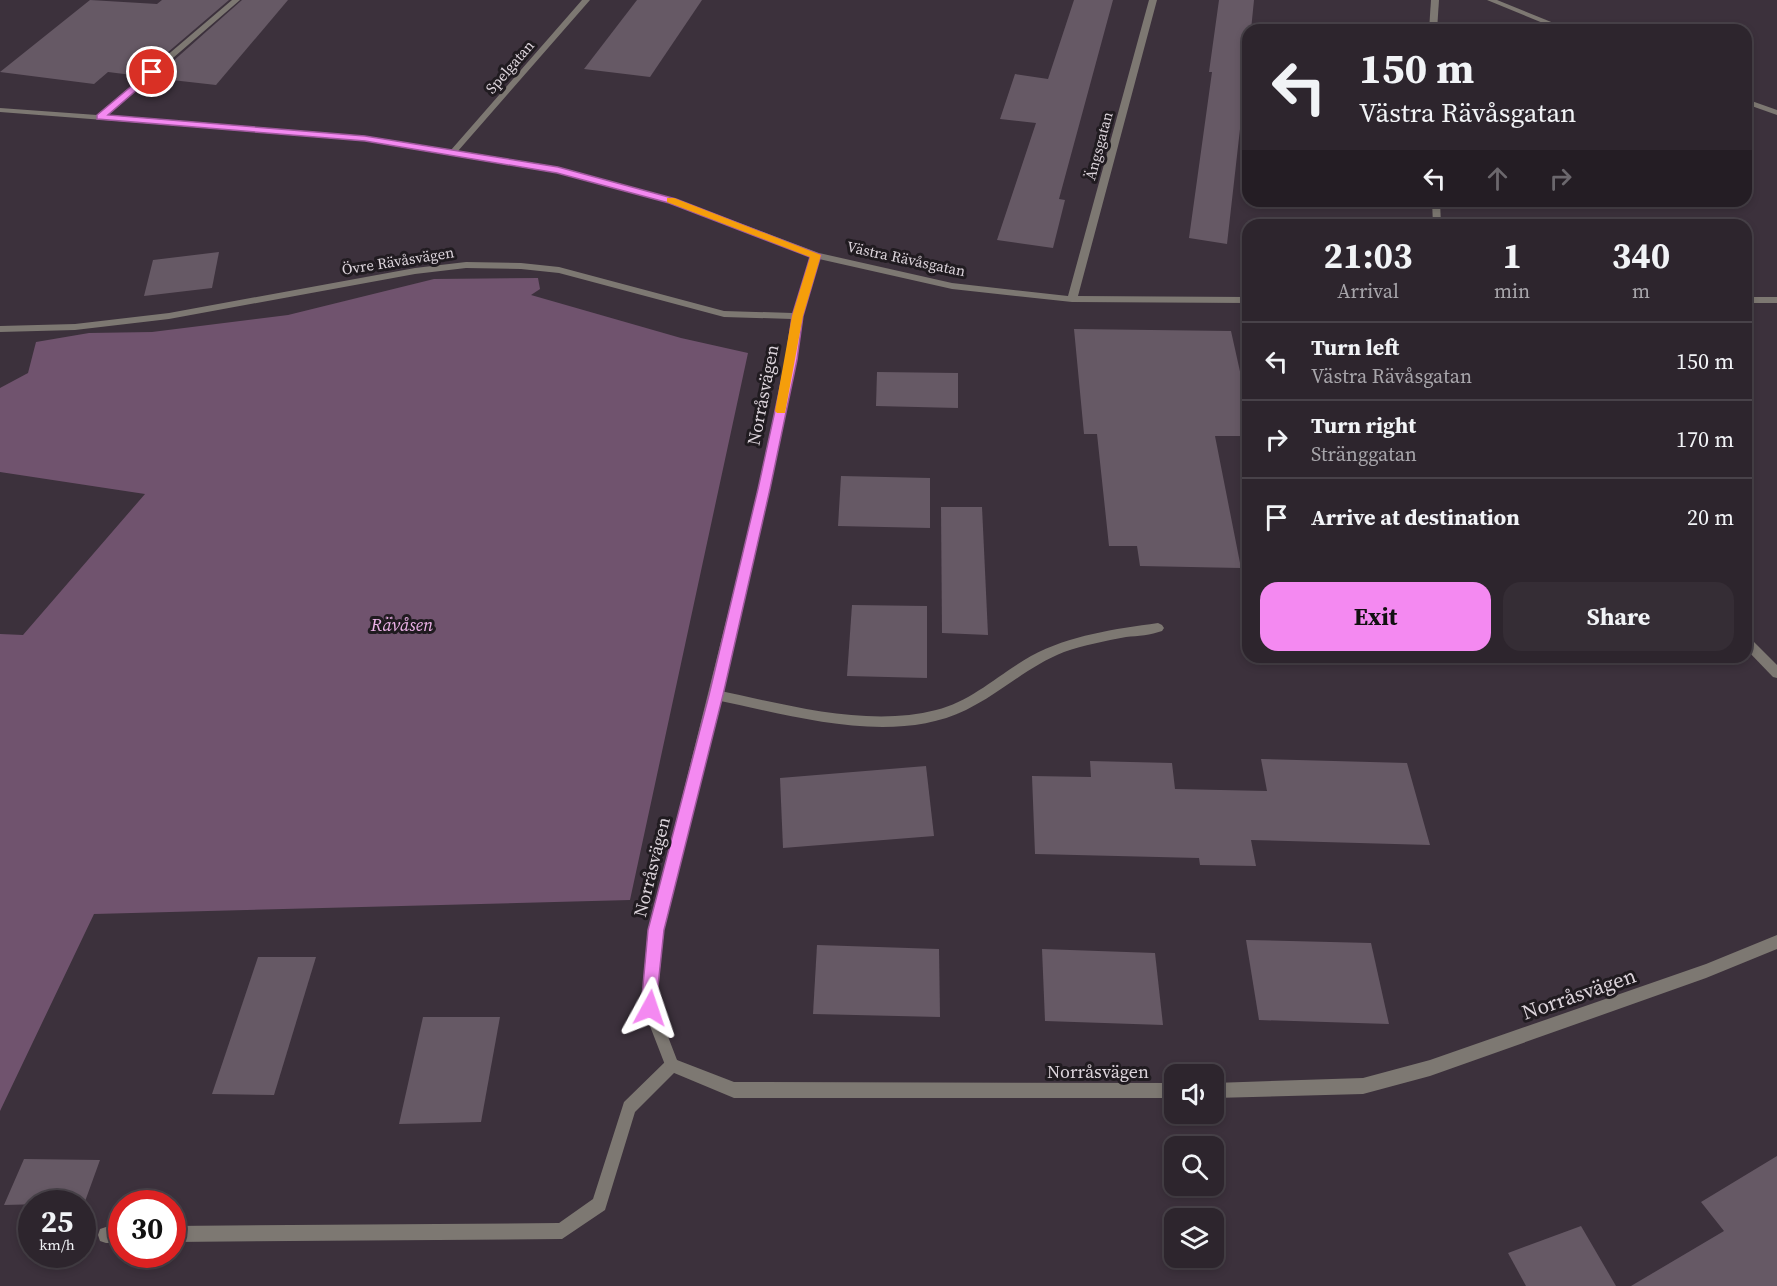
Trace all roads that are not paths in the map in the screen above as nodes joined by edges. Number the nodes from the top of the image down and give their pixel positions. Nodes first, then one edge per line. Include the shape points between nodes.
1 (236, 0) edge
2 (586, 0) edge
3 (1153, 0) edge
4 (1434, 0) edge
5 (1491, 0) edge
6 (1433, 24) edge
7 (1552, 24) edge
8 (1752, 103) edge
9 (0, 110) edge
10 (1777, 113) edge
11 (100, 117) junction
12 (454, 151) junction
13 (816, 255) junction
14 (1072, 299) junction
15 (1242, 300) edge
16 (1752, 300) edge
17 (1777, 300) edge
18 (797, 316) junction
19 (0, 329) edge
20 (1158, 628) dead end
21 (1752, 647) edge
22 (1777, 673) edge
23 (716, 695) junction
24 (1777, 942) edge
25 (672, 1065) junction
26 (1164, 1091) edge
27 (1224, 1091) edge
28 (186, 1234) edge

1 - 11 street
2 - 12 street, Spelgatan
3 - 14 street, Ängsgatan
4 - 6 street
5 - 7 street
8 - 10 street
9 - 11 street, Västra Rävåsgatan
11 - 12 street, Västra Rävåsgatan via 290,131
12 - 13 street, Västra Rävåsgatan via 558,170 662,198
13 - 14 street, Västra Rävåsgatan via 952,286
13 - 18 street, Norråsvägen
14 - 15 street, Västra Rävåsgatan
16 - 17 street
18 - 19 street, Övre Rävåsvägen via 724,314 559,270 466,265 169,316 75,327
18 - 23 street, Norråsvägen via 792,360
20 - 23 street via 1089,639 1036,659 981,695 938,716 899,723 814,714
21 - 22 street
23 - 25 street, Norråsvägen via 656,930 650,1008
24 - 27 street, Norråsvägen via 1706,971 1463,1056 1363,1086
25 - 26 street, Norråsvägen via 734,1090
25 - 28 street via 629,1107 599,1204 562,1232

